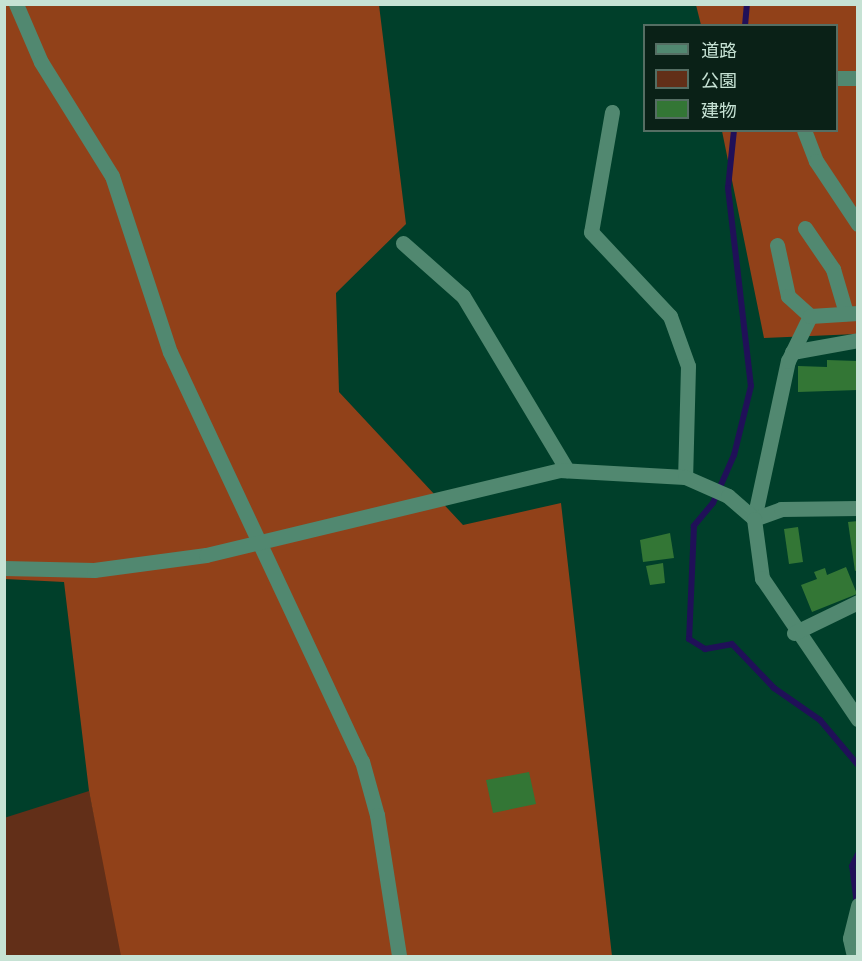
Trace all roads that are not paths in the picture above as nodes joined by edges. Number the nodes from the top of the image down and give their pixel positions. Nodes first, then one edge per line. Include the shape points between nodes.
1 (16, 4) edge
2 (838, 78) edge
3 (858, 78) edge
4 (612, 112) dead end
5 (805, 132) edge
6 (858, 224) edge
7 (805, 228) dead end
8 (403, 243) dead end
9 (777, 245) dead end
10 (852, 313) edge
11 (810, 316) junction
12 (858, 340) edge
13 (792, 352) junction
14 (567, 470) junction
15 (685, 477) junction
16 (858, 508) edge
17 (754, 519) junction
18 (259, 542) junction
19 (4, 568) edge
20 (858, 602) edge
21 (794, 633) junction
22 (858, 719) edge
23 (858, 905) edge
24 (399, 957) edge
25 (854, 957) edge

1 - 18 street via 41,62 112,176 170,352
2 - 3 street
4 - 15 street via 591,232 670,316 688,366
5 - 6 street via 816,161
7 - 10 street via 833,269
8 - 14 street via 463,296
9 - 11 street via 788,296
10 - 11 street
11 - 13 street
12 - 13 street
13 - 17 street
14 - 15 street
14 - 18 street
15 - 17 street via 728,496
16 - 17 street via 782,508
17 - 21 street via 762,578
18 - 19 street via 206,555 94,570
18 - 24 street via 362,761 377,815
20 - 21 street
21 - 22 street
23 - 25 street via 850,938

